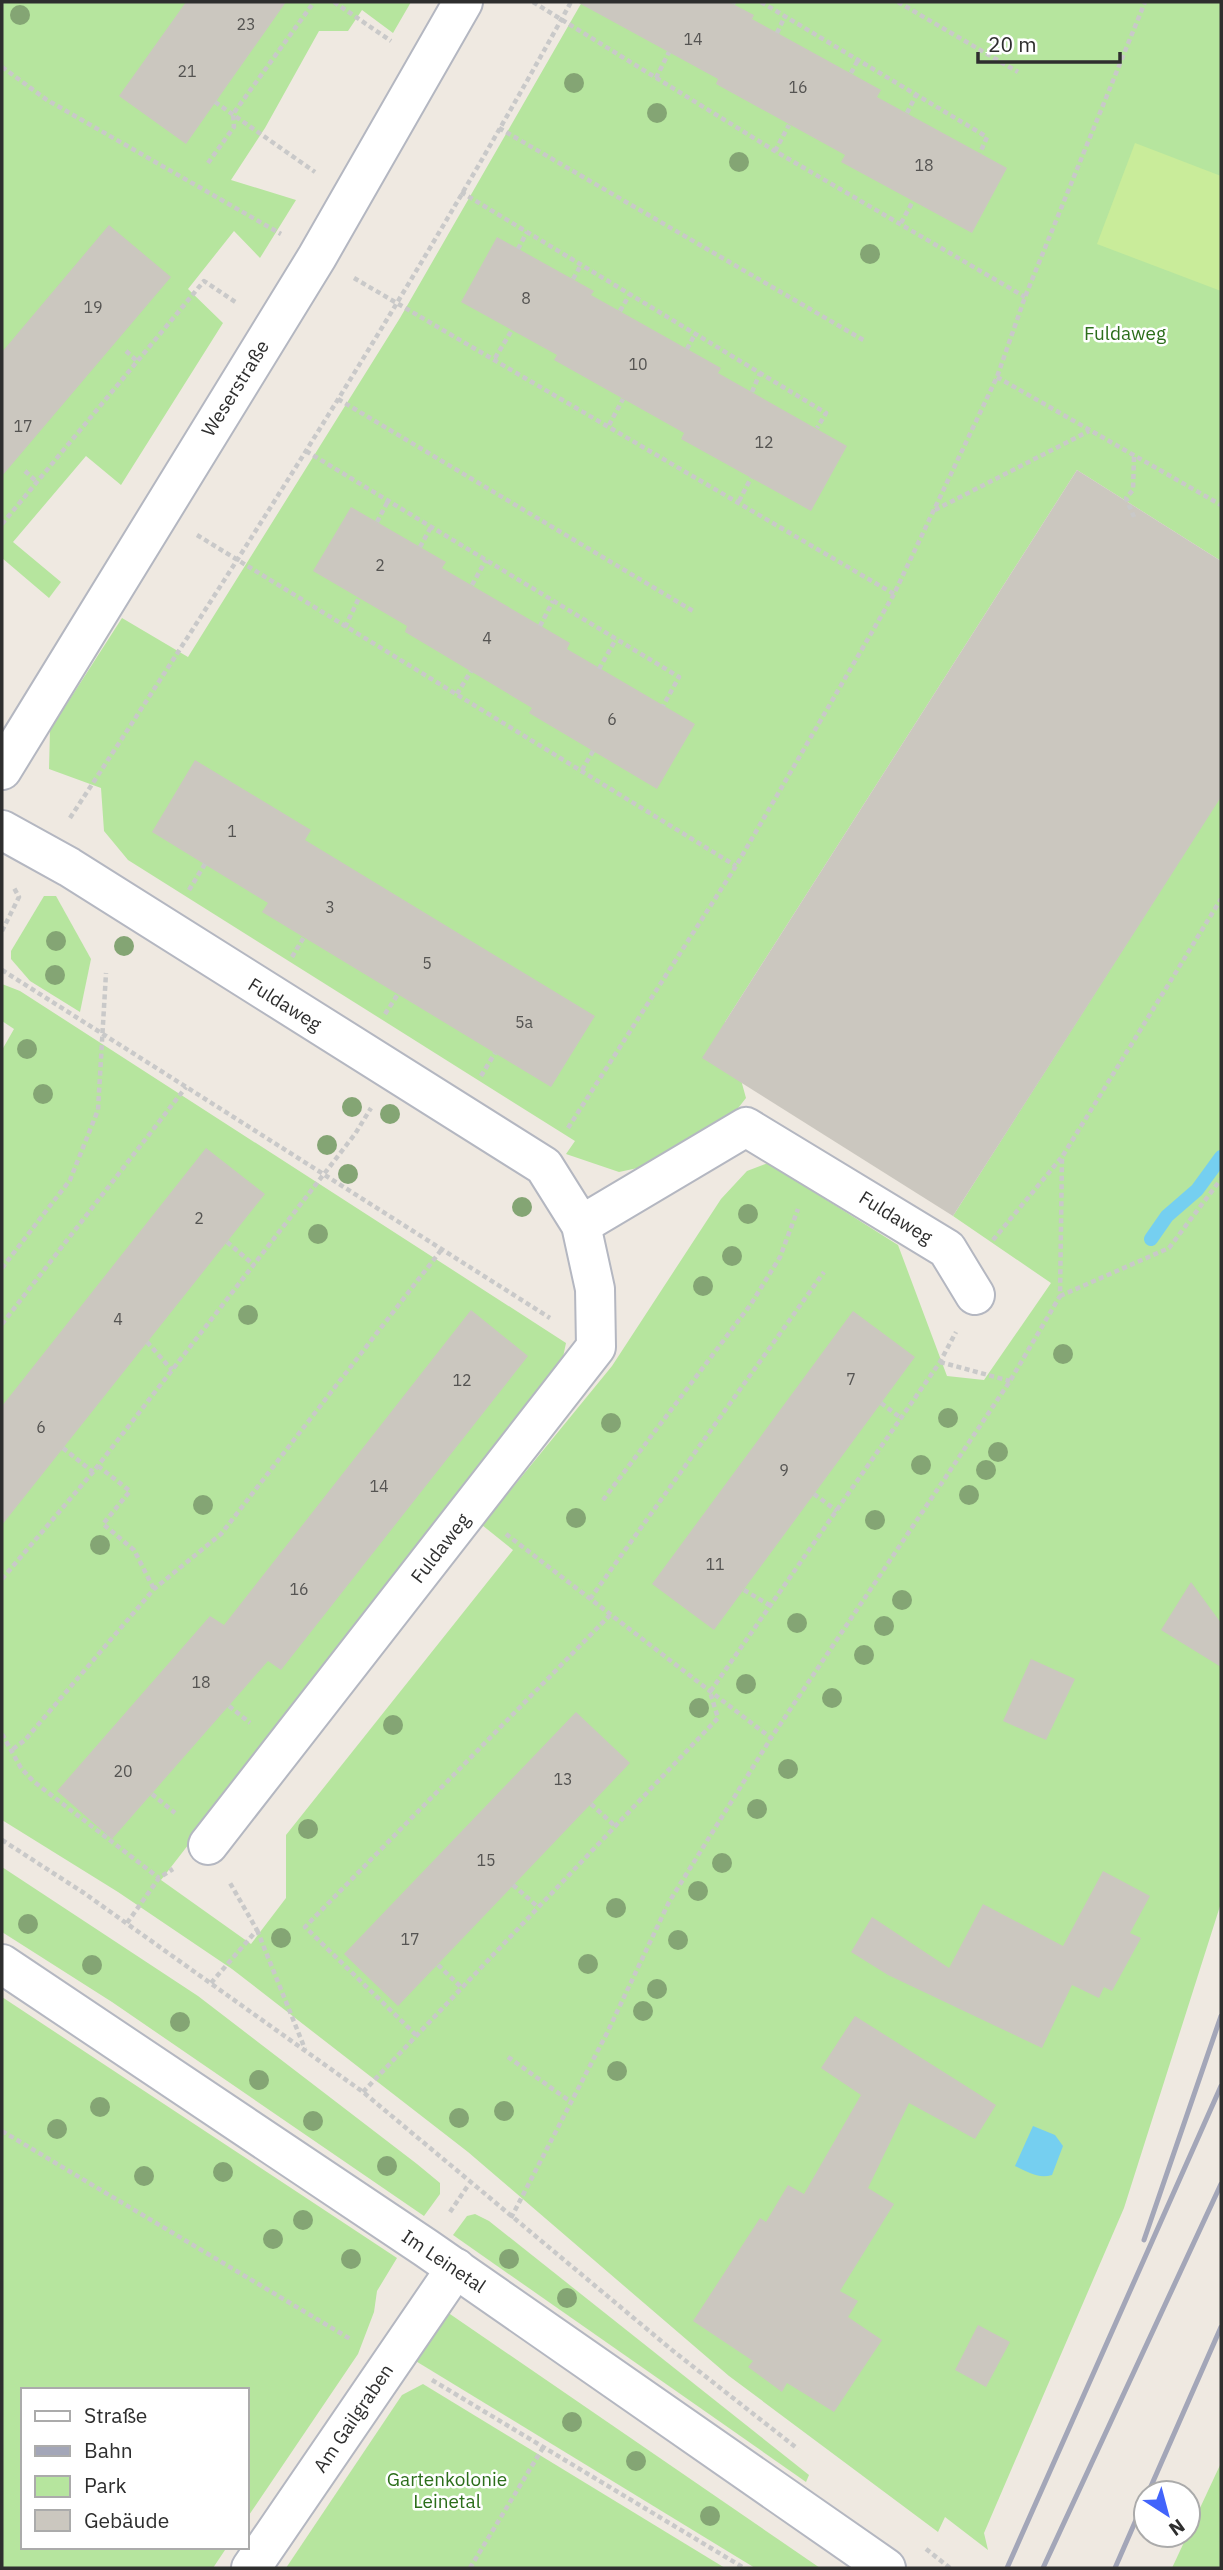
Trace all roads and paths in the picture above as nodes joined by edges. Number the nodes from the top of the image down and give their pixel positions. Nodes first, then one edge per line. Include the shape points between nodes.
1 (314, 2) edge
2 (334, 2) edge
3 (463, 2) edge
4 (533, 2) edge
5 (571, 2) edge
6 (761, 2) edge
7 (898, 2) edge
8 (1145, 2) edge
9 (785, 16) junction
10 (561, 20) junction
11 (777, 33) dead end
12 (670, 51) dead end
13 (858, 60) junction
14 (426, 66) junction
15 (2, 67) edge
16 (1018, 72) dead end
17 (851, 74) dead end
18 (656, 78) junction
19 (916, 95) junction
20 (215, 102) dead end
21 (907, 113) dead end
22 (233, 114) junction
23 (789, 125) dead end
24 (499, 128) junction
25 (775, 151) junction
26 (980, 153) dead end
27 (208, 163) dead end
28 (461, 192) junction
29 (351, 197) junction
30 (913, 201) dead end
31 (901, 223) junction
32 (527, 232) junction
33 (518, 249) dead end
34 (317, 257) junction
35 (581, 265) junction
36 (573, 279) dead end
37 (630, 294) junction
38 (1025, 297) junction
39 (398, 303) junction
40 (620, 311) dead end
41 (273, 327) junction
42 (512, 330) dead end
43 (695, 334) junction
44 (866, 341) dead end
45 (687, 349) dead end
46 (126, 351) dead end
47 (495, 358) junction
48 (137, 361) junction
49 (760, 373) junction
50 (997, 377) junction
51 (752, 392) dead end
52 (338, 399) junction
53 (623, 399) dead end
54 (609, 425) junction
55 (817, 428) dead end
56 (1090, 431) junction
57 (306, 451) junction
58 (1133, 456) junction
59 (24, 471) dead end
60 (751, 478) dead end
61 (37, 482) junction
62 (388, 500) junction
63 (739, 501) junction
64 (1221, 505) edge
65 (159, 510) junction
66 (934, 511) junction
67 (1134, 517) dead end
68 (377, 522) dead end
69 (2, 524) edge
70 (431, 527) junction
71 (420, 547) dead end
72 (486, 560) junction
73 (237, 562) junction
74 (472, 585) dead end
75 (894, 594) junction
76 (359, 598) dead end
77 (553, 601) junction
78 (693, 611) dead end
79 (540, 625) dead end
80 (345, 627) junction
81 (616, 639) junction
82 (599, 669) dead end
83 (471, 671) dead end
84 (457, 694) junction
85 (663, 706) dead end
86 (593, 751) dead end
87 (2, 770) edge
88 (582, 770) junction
89 (2, 830) edge
90 (46, 855) junction
91 (736, 866) junction
92 (13, 887) dead end
93 (19, 897) junction
94 (1221, 899) edge
95 (2, 931) edge
96 (2, 970) edge
97 (106, 973) dead end
98 (104, 1035) junction
99 (394, 1072) junction
100 (186, 1087) junction
101 (1062, 1157) junction
102 (808, 1164) junction
103 (544, 1166) junction
104 (324, 1174) junction
105 (1221, 1179) edge
106 (581, 1225) junction
107 (227, 1242) dead end
108 (442, 1249) junction
109 (254, 1265) junction
110 (2, 1268) edge
111 (824, 1272) dead end
112 (975, 1295) junction
113 (1060, 1296) junction
114 (2, 1324) edge
115 (147, 1342) dead end
116 (596, 1347) junction
117 (940, 1362) junction
118 (173, 1370) junction
119 (1010, 1381) junction
120 (881, 1403) dead end
121 (901, 1418) junction
122 (62, 1448) dead end
123 (98, 1466) junction
124 (93, 1472) junction
125 (814, 1494) dead end
126 (603, 1500) dead end
127 (472, 1508) junction
128 (837, 1511) junction
129 (3, 1577) edge
130 (154, 1589) junction
131 (744, 1590) dead end
132 (590, 1599) junction
133 (771, 1606) junction
134 (610, 1615) junction
135 (710, 1692) junction
136 (2, 1734) edge
137 (771, 1738) junction
138 (13, 1749) junction
139 (591, 1804) dead end
140 (615, 1826) junction
141 (2, 1840) edge
142 (208, 1845) dead end
143 (513, 1885) dead end
144 (538, 1907) junction
145 (126, 1923) junction
146 (257, 1930) dead end
147 (241, 1949) dead end
148 (2, 1964) edge
149 (438, 1965) dead end
150 (211, 1983) junction
151 (462, 1987) junction
152 (416, 2035) junction
153 (306, 2050) junction
154 (508, 2057) dead end
155 (362, 2092) junction
156 (572, 2102) junction
157 (2, 2131) edge
158 (511, 2218) junction
159 (456, 2268) junction
160 (357, 2343) dead end
161 (389, 2364) junction
162 (544, 2446) junction
163 (802, 2452) dead end
164 (884, 2567) edge
165 (251, 2568) edge
166 (470, 2568) edge
167 (744, 2568) edge

1 - 22 path
2 - 14 path
3 - 14 street, Weserstraße
4 - 10 path
5 - 10 path
6 - 9 path
7 - 16 path
8 - 38 path
9 - 11 path
9 - 13 path
10 - 18 path
10 - 24 path
12 - 18 path
13 - 17 path
13 - 19 path
14 - 29 street, Weserstraße
15 - 34 path via 47,100
18 - 25 path
19 - 21 path
19 - 26 path via 988,137
20 - 22 path
22 - 27 path via 234,127
22 - 29 path
23 - 25 path
24 - 28 path
24 - 44 path
25 - 31 path
28 - 32 path
28 - 39 path
29 - 34 street, Weserstraße
30 - 31 path
31 - 38 path
32 - 33 path
32 - 35 path
34 - 39 path
34 - 41 street, Weserstraße
35 - 36 path
35 - 37 path
37 - 40 path
37 - 43 path
38 - 50 path
39 - 47 path
39 - 52 path
41 - 48 path via 204,281
41 - 65 street, Weserstraße
42 - 47 path
43 - 45 path
43 - 49 path
46 - 48 path
47 - 54 path
48 - 61 path
49 - 51 path
49 - 55 path via 826,412
50 - 56 path
50 - 66 path
52 - 57 path
52 - 78 path
53 - 54 path
54 - 63 path
56 - 58 path
56 - 66 path
57 - 62 path
57 - 73 path
58 - 64 path
58 - 67 path via 1133,489 1126,498
59 - 61 path
60 - 63 path
61 - 69 path
62 - 68 path
62 - 70 path
63 - 75 path
65 - 73 path
65 - 87 street, Weserstraße
66 - 75 path
70 - 71 path
70 - 72 path
72 - 74 path
72 - 77 path
73 - 80 path
73 - 90 path
75 - 91 path
76 - 80 path
77 - 79 path
77 - 81 path
80 - 84 path
81 - 82 path
81 - 85 path via 679,677
83 - 84 path
84 - 88 path
86 - 88 path
88 - 91 path
89 - 90 street, Fuldaweg
90 - 93 path
90 - 99 street, Fuldaweg
91 - 103 path
92 - 93 path
93 - 95 path
94 - 101 path
96 - 98 path
97 - 98 path
98 - 100 path
98 - 110 path via 98,1110 70,1180
99 - 103 street, Fuldaweg
99 - 104 path
100 - 104 path
100 - 114 path
101 - 112 path via 991,1242
101 - 113 path
102 - 106 street, Fuldaweg via 746,1127
102 - 112 street, Fuldaweg via 947,1249
102 - 126 path via 792,1224 758,1292
103 - 106 street, Fuldaweg
104 - 108 path
104 - 109 path
105 - 113 path via 1168,1248
106 - 116 street, Fuldaweg via 595,1289
107 - 109 path
108 - 116 path
108 - 130 path via 221,1534
109 - 118 path
111 - 132 path
112 - 117 path
113 - 119 path
115 - 118 path
116 - 127 street, Fuldaweg
117 - 119 path
117 - 121 path
118 - 123 path
119 - 137 path
120 - 121 path
121 - 128 path
122 - 124 path
123 - 124 path
123 - 130 path via 130,1491 103,1524 134,1549
124 - 129 path
125 - 128 path
127 - 132 path
127 - 142 street, Fuldaweg
128 - 133 path
130 - 138 path
131 - 133 path
132 - 134 path
133 - 135 path
134 - 135 path
134 - 152 path via 305,1927
135 - 137 path
135 - 140 path via 718,1718
136 - 138 path
137 - 156 path via 669,1902
138 - 145 path via 33,1781 159,1878
139 - 140 path
140 - 144 path
141 - 145 path
143 - 144 path
144 - 151 path
145 - 150 path
146 - 153 path
147 - 150 path
148 - 159 street, Im Leinetal
149 - 151 path
150 - 153 path
151 - 152 path
152 - 155 path
153 - 155 path
154 - 156 path
155 - 158 path
156 - 158 path
157 - 160 path
158 - 163 path
159 - 161 street, Am Gailgraben
159 - 164 street, Im Leinetal
161 - 162 path via 426,2376
161 - 165 street, Am Gailgraben
162 - 166 path
162 - 167 path

